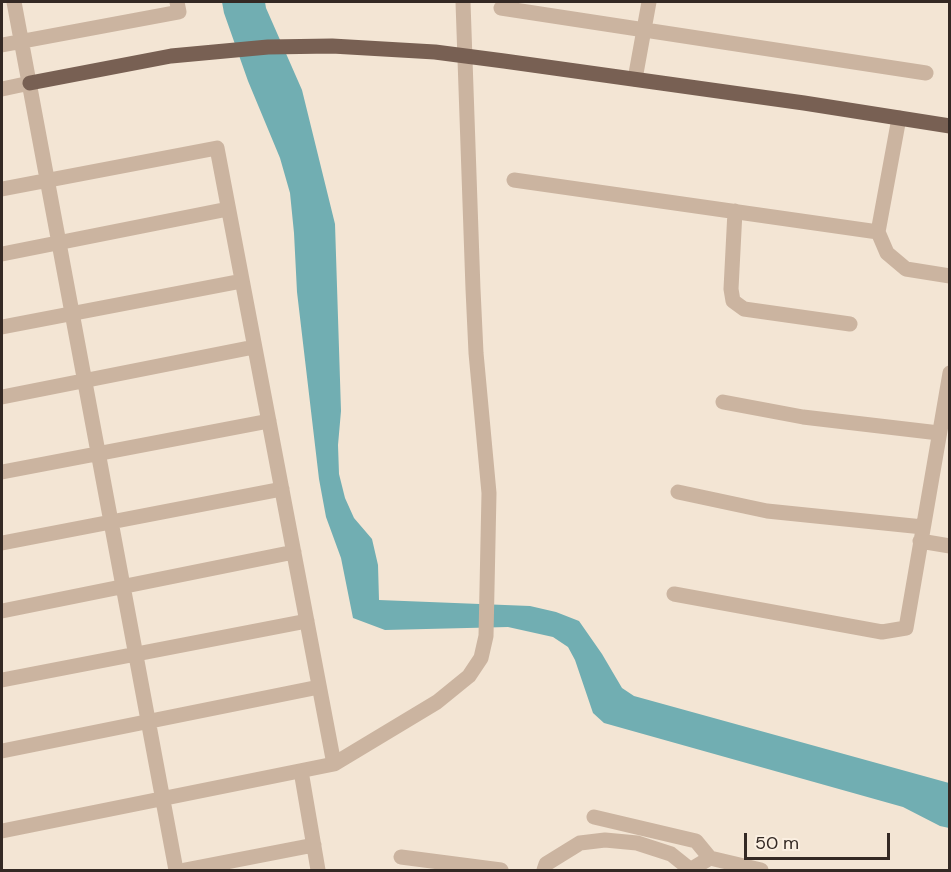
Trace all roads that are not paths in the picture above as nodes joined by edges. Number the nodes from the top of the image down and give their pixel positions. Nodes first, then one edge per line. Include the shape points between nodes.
1 (14, 2) edge
2 (177, 2) edge
3 (463, 2) edge
4 (650, 2) edge
5 (501, 9) dead end
6 (644, 30) junction
7 (22, 42) junction
8 (2, 45) edge
9 (465, 56) junction
10 (926, 73) dead end
11 (635, 79) junction
12 (30, 83) junction
13 (2, 89) edge
14 (899, 118) junction
15 (950, 126) edge
16 (48, 180) junction
17 (514, 180) dead end
18 (2, 189) edge
19 (228, 209) junction
20 (735, 211) junction
21 (878, 232) junction
22 (59, 243) junction
23 (2, 254) edge
24 (950, 276) edge
25 (242, 281) junction
26 (72, 314) junction
27 (850, 324) dead end
28 (2, 327) edge
29 (254, 347) junction
30 (950, 373) edge
31 (84, 381) junction
32 (2, 397) edge
33 (723, 402) dead end
34 (268, 421) junction
35 (942, 443) edge
36 (98, 454) junction
37 (2, 472) edge
38 (282, 489) junction
39 (678, 492) dead end
40 (111, 522) junction
41 (922, 534) junction
42 (2, 543) edge
43 (950, 546) edge
44 (294, 552) junction
45 (123, 587) junction
46 (674, 594) dead end
47 (2, 611) edge
48 (307, 621) junction
49 (135, 654) junction
50 (2, 680) edge
51 (320, 687) junction
52 (148, 721) junction
53 (2, 751) edge
54 (334, 764) junction
55 (301, 771) junction
56 (162, 799) junction
57 (594, 817) dead end
58 (2, 831) edge
59 (314, 845) junction
60 (401, 857) dead end
61 (710, 858) junction
62 (176, 870) edge
63 (185, 870) edge
64 (318, 870) edge
65 (501, 870) edge
66 (544, 870) edge
67 (690, 870) edge
68 (762, 870) edge

1 - 7 street
2 - 7 street via 179,12
3 - 9 street
4 - 6 street
5 - 6 street
6 - 10 street
6 - 11 street
7 - 8 street
7 - 12 street
9 - 11 main road
9 - 12 main road via 332,46 231,49 171,56
9 - 54 street via 476,353 489,493 486,636 481,658 469,676 437,702
11 - 14 main road
12 - 13 street
12 - 16 street
14 - 15 main road
14 - 21 street
16 - 18 street
16 - 19 street via 217,148
16 - 22 street
17 - 20 street
19 - 22 street
19 - 25 street
20 - 21 street
20 - 27 street via 731,289 734,301 744,309
21 - 24 street via 888,253 906,269
22 - 23 street
22 - 26 street
25 - 26 street
25 - 29 street
26 - 28 street
26 - 31 street
29 - 31 street
29 - 34 street
30 - 35 street
31 - 32 street
31 - 36 street
33 - 35 street
34 - 36 street
34 - 38 street
35 - 41 street
36 - 37 street
36 - 40 street
38 - 40 street
38 - 44 street
39 - 41 street via 767,511
40 - 42 street
40 - 45 street
41 - 43 street
41 - 46 street via 906,628 882,632
44 - 45 street
44 - 48 street
45 - 47 street
45 - 49 street
48 - 49 street
48 - 51 street
49 - 50 street
49 - 52 street
51 - 52 street
51 - 54 street
52 - 53 street
52 - 56 street
54 - 55 street
55 - 56 street
55 - 59 street
56 - 58 street
56 - 62 street
57 - 61 street via 696,841
59 - 63 street
59 - 64 street
60 - 65 street
61 - 67 street
61 - 68 street
66 - 67 street via 546,864 580,843 605,840 637,843 672,855

